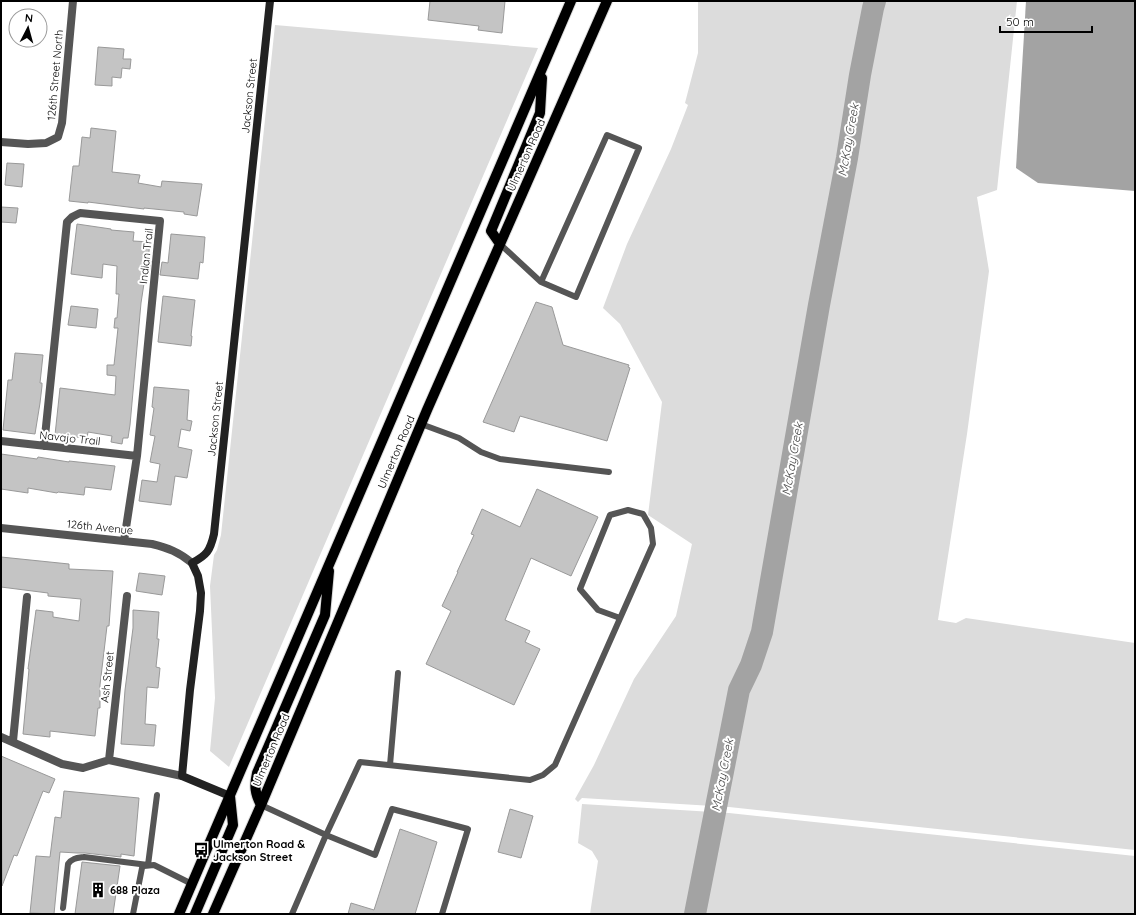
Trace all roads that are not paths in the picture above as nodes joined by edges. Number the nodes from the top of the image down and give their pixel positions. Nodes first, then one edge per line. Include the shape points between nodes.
1 (73, 1) edge
2 (270, 1) edge
3 (571, 1) edge
4 (607, 1) edge
5 (542, 70) junction
6 (1, 142) edge
7 (500, 244) junction
8 (541, 282) junction
9 (421, 424) junction
10 (1, 441) edge
11 (44, 446) junction
12 (136, 456) junction
13 (609, 472) dead end
14 (1, 528) edge
15 (124, 541) junction
16 (330, 561) junction
17 (192, 563) junction
18 (127, 596) dead end
19 (27, 597) dead end
20 (620, 618) junction
21 (398, 673) dead end
22 (1, 737) edge
23 (13, 741) junction
24 (109, 760) junction
25 (390, 765) junction
26 (182, 776) junction
27 (157, 795) dead end
28 (230, 796) junction
29 (261, 805) junction
30 (326, 835) junction
31 (148, 865) junction
32 (192, 884) junction
33 (63, 908) dead end
34 (133, 914) edge
35 (179, 914) edge
36 (195, 914) edge
37 (213, 914) edge
38 (292, 914) edge
39 (442, 914) edge

1 - 6 street, 126th Street North via 62,123 58,138 46,143
2 - 17 street, Jackson Street via 214,534 211,549
3 - 5 main road, Ulmerton Road
4 - 7 main road, Ulmerton Road
5 - 7 main road via 540,113 492,231
5 - 16 main road, Ulmerton Road
7 - 8 lane
7 - 9 main road, Ulmerton Road
8 - 8 lane via 576,297 639,148 607,135
9 - 13 lane via 459,438 481,452 500,459
9 - 29 main road, Ulmerton Road
10 - 11 street, Navajo Trail
11 - 12 street, Navajo Trail
11 - 12 street, Indian Trail via 67,222 80,213 160,221
12 - 15 street, Indian Trail
14 - 15 street, 126th Avenue
15 - 17 street, 126th Avenue via 168,548
16 - 28 main road, Ulmerton Road
16 - 29 main road via 325,615 257,773 256,794
17 - 26 street via 198,576 201,593
18 - 24 street, Ash Street
19 - 23 street
20 - 20 lane via 653,544 651,528 643,514 628,510 610,515 580,589 598,610
20 - 25 lane via 555,765 543,775 530,780
21 - 25 lane
22 - 23 street
23 - 24 street via 62,764 83,768
24 - 26 street
25 - 30 lane via 360,762
26 - 28 street
27 - 31 lane
28 - 32 main road, Ulmerton Road
28 - 36 main road via 234,825
29 - 30 lane
29 - 37 main road, Ulmerton Road
30 - 38 lane
30 - 39 lane via 375,855 392,809 468,829
31 - 32 lane via 154,865
31 - 33 lane via 84,857 70,860
31 - 34 lane via 142,868
32 - 35 main road, Ulmerton Road

